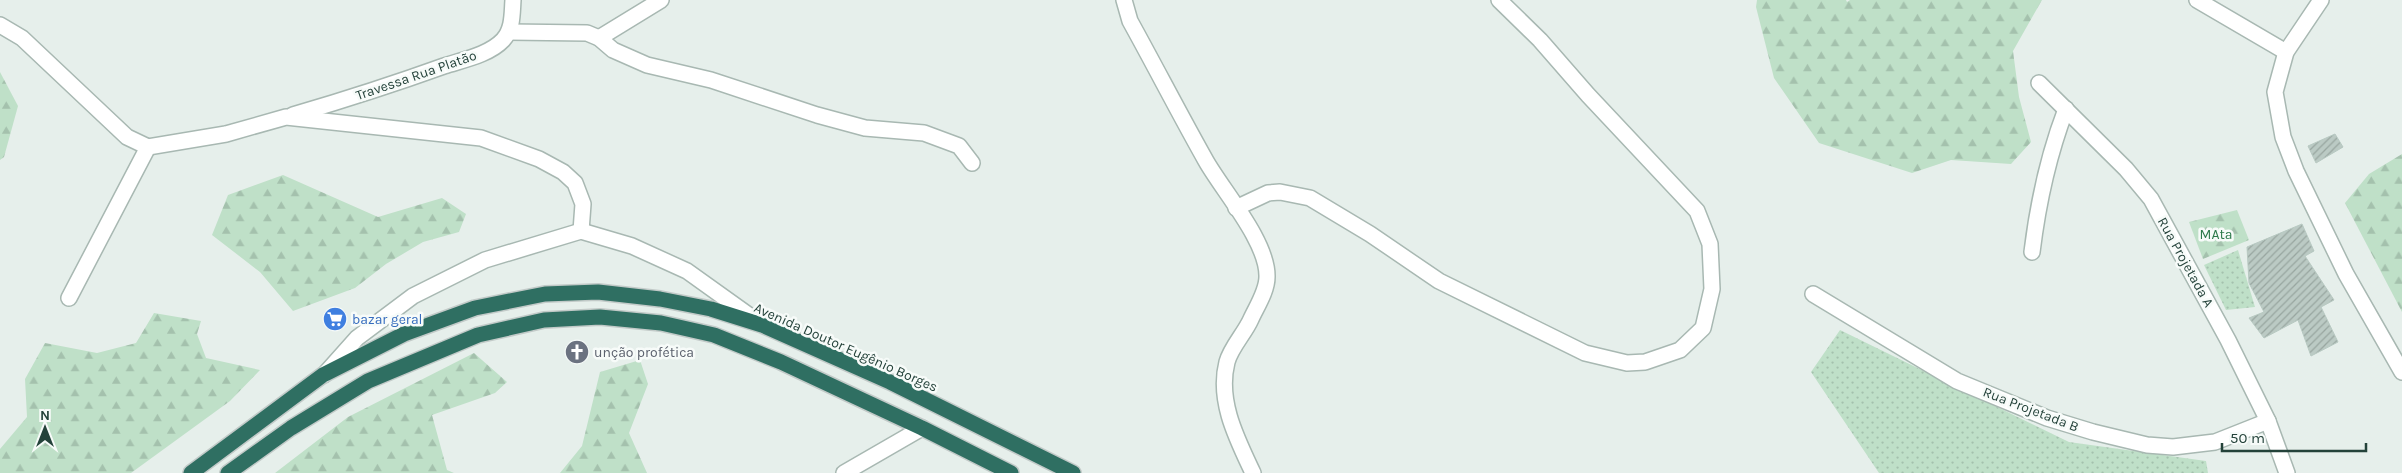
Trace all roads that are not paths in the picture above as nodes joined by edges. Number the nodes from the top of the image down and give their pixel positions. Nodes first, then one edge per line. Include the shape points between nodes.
1 (513, 0) edge
2 (661, 0) edge
3 (1124, 0) edge
4 (1499, 0) edge
5 (2197, 0) edge
6 (2321, 0) edge
7 (0, 25) edge
8 (509, 32) junction
9 (599, 38) junction
10 (2286, 52) junction
11 (2039, 83) dead end
12 (2066, 109) junction
13 (286, 117) junction
14 (148, 147) junction
15 (972, 163) dead end
16 (1236, 208) junction
17 (581, 231) junction
18 (2032, 252) dead end
19 (1813, 294) dead end
20 (69, 298) dead end
21 (762, 324) junction
22 (2402, 372) edge
23 (323, 375) junction
24 (2268, 421) junction
25 (922, 428) junction
26 (191, 473) edge
27 (228, 473) edge
28 (844, 473) edge
29 (1011, 473) edge
30 (1073, 473) edge
31 (1253, 473) edge
32 (2287, 473) edge

1 - 8 street
2 - 9 street
3 - 16 street via 1130,21 1207,163
4 - 16 street via 1540,40 1697,211 1710,244 1712,289 1703,328 1680,350 1645,362 1627,363 1585,353 1439,281 1310,198 1268,193
5 - 10 street
6 - 10 street
7 - 14 street via 22,38 127,137
8 - 9 street via 586,33
8 - 13 street, Travessa Rua Platão via 502,41 484,52
9 - 15 street via 613,50 647,65 711,80 817,115 865,128 924,133 958,146
10 - 22 street via 2276,92 2283,137 2346,274
11 - 12 street, Rua Projetada A
12 - 18 street via 2041,189
12 - 24 street, Rua Projetada A via 2151,199
13 - 14 street, Travessa Rua Platão via 226,134
13 - 17 street via 481,138 540,159 564,172 575,183 583,204
14 - 20 street
16 - 31 street via 1263,256 1267,277 1248,326 1227,360 1224,386 1232,428
17 - 21 street via 632,246 687,271
17 - 23 street via 485,260 413,296 357,338
19 - 24 street, Rua Projetada B via 1957,381 2047,418 2093,432 2147,445 2173,447 2214,442
21 - 23 highway, Avenida Doutor Eugênio Borges via 660,299 598,292 545,294 475,308 404,334
21 - 30 highway, Avenida Doutor Eugênio Borges via 890,382
23 - 26 highway, Avenida Doutor Eugênio Borges
24 - 32 street, Rua Projetada A
25 - 27 highway via 781,362 714,335 652,322 600,317 554,320 478,335 368,381 291,428
25 - 28 street
25 - 29 highway

